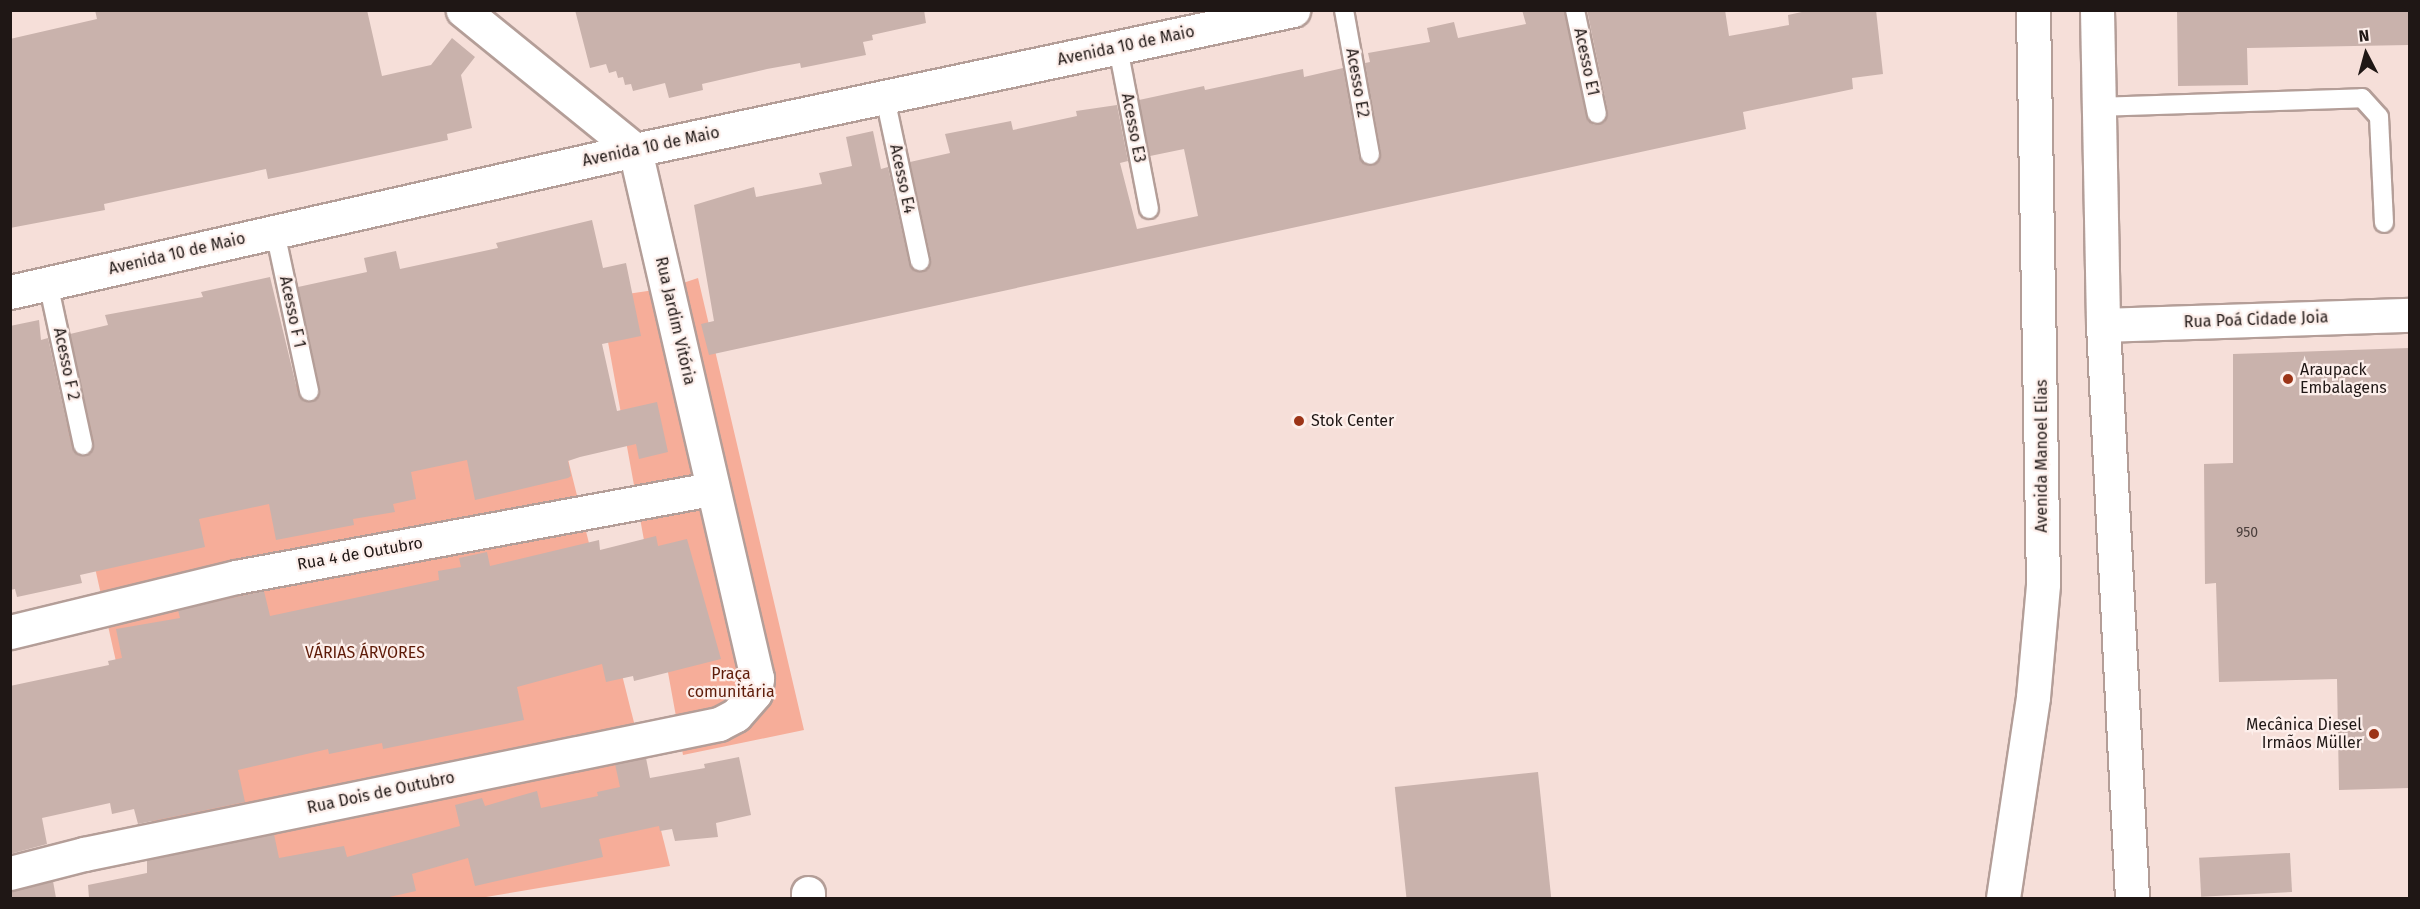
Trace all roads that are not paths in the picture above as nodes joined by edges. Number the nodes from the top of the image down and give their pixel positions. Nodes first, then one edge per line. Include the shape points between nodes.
1 (463, 10) edge
2 (1293, 10) edge
3 (1344, 10) edge
4 (1575, 10) edge
5 (2033, 10) edge
6 (2097, 10) edge
7 (1118, 48) junction
8 (885, 98) junction
9 (2096, 106) junction
10 (1597, 114) dead end
11 (635, 150) junction
12 (1370, 155) dead end
13 (1149, 208) dead end
14 (2384, 223) dead end
15 (275, 232) junction
16 (920, 261) dead end
17 (48, 283) junction
18 (10, 292) edge
19 (2409, 315) edge
20 (2103, 325) junction
21 (309, 392) dead end
22 (84, 445) dead end
23 (713, 489) junction
24 (10, 632) edge
25 (747, 706) joint
26 (10, 873) edge
27 (2003, 898) edge
28 (2132, 898) edge

1 - 11 street
2 - 7 street, Avenida 10 de Maio
3 - 12 lane, Acesso E2
4 - 10 lane, Acesso E1
5 - 27 street, Avenida Manoel Elias via 2043,584 2033,697
6 - 9 street
7 - 8 street, Avenida 10 de Maio
7 - 13 lane, Acesso E3
8 - 11 street, Avenida 10 de Maio
8 - 16 lane, Acesso E4
9 - 14 lane via 2361,98 2379,117
9 - 20 street
11 - 15 street, Avenida 10 de Maio
11 - 23 street, Rua Jardim Vitória
15 - 17 street, Avenida 10 de Maio
15 - 21 lane, Acesso F 1
17 - 18 street, Avenida 10 de Maio
17 - 22 lane, Acesso F 2
19 - 20 street, Rua Poá Cidade Joia
20 - 28 street
23 - 24 street, Rua 4 de Outubro via 236,577
23 - 25 street, Rua Jardim Vitória via 757,678
25 - 26 street, Rua Dois de Outubro via 719,724 84,854

